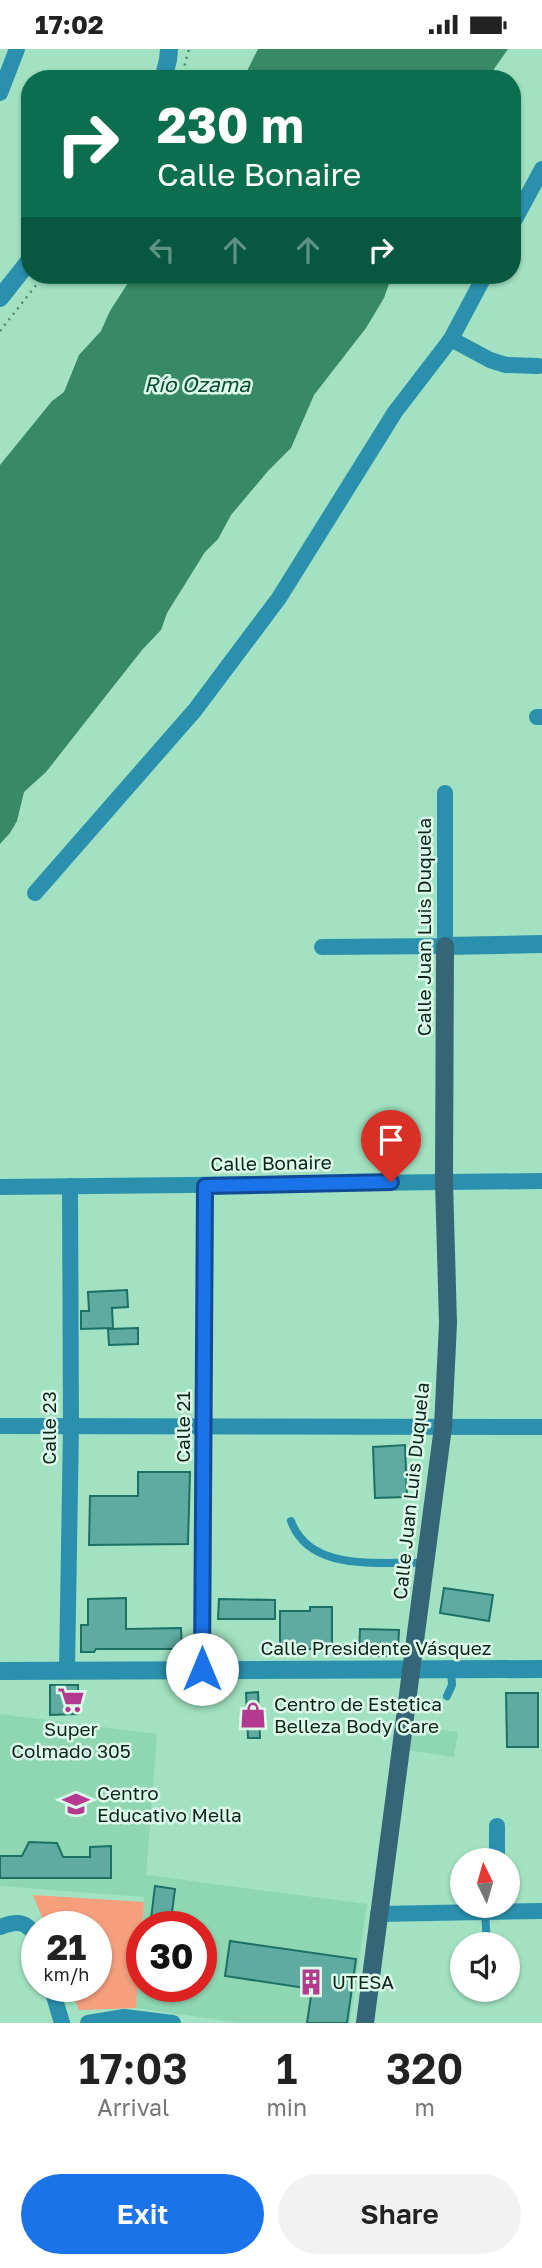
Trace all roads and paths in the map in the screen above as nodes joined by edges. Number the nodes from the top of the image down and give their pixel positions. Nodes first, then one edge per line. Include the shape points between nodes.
1 (17, 49) edge
2 (169, 49) edge
3 (189, 49) edge
4 (165, 70) edge
5 (183, 70) edge
6 (0, 93) edge
7 (542, 169) edge
8 (521, 208) edge
9 (21, 271) edge
10 (37, 284) edge
11 (480, 284) edge
12 (0, 298) edge
13 (0, 331) edge
14 (451, 338) junction
15 (538, 366) dead end
16 (445, 793) dead end
17 (35, 893) dead end
18 (542, 944) edge
19 (445, 946) junction
20 (321, 947) dead end
21 (542, 1181) edge
22 (444, 1182) junction
23 (70, 1185) junction
24 (205, 1186) junction
25 (0, 1187) edge
26 (0, 1426) edge
27 (71, 1426) junction
28 (443, 1427) junction
29 (542, 1427) edge
30 (204, 1428) junction
31 (291, 1521) dead end
32 (425, 1563) junction
33 (202, 1669) junction
34 (542, 1669) edge
35 (67, 1670) junction
36 (451, 1670) junction
37 (0, 1671) edge
38 (411, 1671) junction
39 (447, 1696) dead end
40 (435, 1704) dead end
41 (406, 1705) junction
42 (497, 1826) dead end
43 (498, 1848) edge
44 (520, 1911) edge
45 (542, 1911) edge
46 (450, 1912) edge
47 (378, 1914) junction
48 (21, 1923) edge
49 (3, 1926) edge
50 (56, 2002) edge
51 (62, 2023) edge
52 (88, 2023) edge
53 (173, 2023) edge
54 (365, 2023) edge

1 - 6 street
2 - 4 street
3 - 5 path
7 - 8 street
9 - 12 street
10 - 13 path
11 - 14 street
14 - 15 street via 490,360
14 - 17 street via 395,412 279,598 195,710
16 - 19 street, Calle Juan Luis Duquela
18 - 19 street
19 - 20 street
19 - 22 main road, Calle Juan Luis Duquela
21 - 22 street, Calle Bonaire
22 - 24 street, Calle Bonaire
22 - 28 main road, Calle Juan Luis Duquela via 448,1323
23 - 24 street, Calle Bonaire
23 - 25 street, Calle Bonaire
23 - 27 street, Calle 23
24 - 30 street, Calle 21
26 - 27 street
27 - 30 street
27 - 35 street, Calle 23
28 - 29 street
28 - 30 street
28 - 32 main road, Calle Juan Luis Duquela
30 - 33 street, Calle 21
31 - 32 lane via 296,1534 323,1556
32 - 38 main road, Calle Juan Luis Duquela
33 - 35 street, Calle Presidente Vásquez
33 - 38 street, Calle Presidente Vásquez
34 - 36 street, Calle Presidente Vásquez
35 - 37 street, Calle Presidente Vásquez
36 - 38 street, Calle Presidente Vásquez
36 - 39 lane
38 - 41 main road, Calle Juan Luis Duquela
40 - 41 lane
41 - 47 main road, Calle Juan Luis Duquela
42 - 43 street
44 - 45 street
46 - 47 street
47 - 54 main road, Calle Juan Luis Duquela
48 - 49 street
50 - 51 street
52 - 53 street via 124,2017

